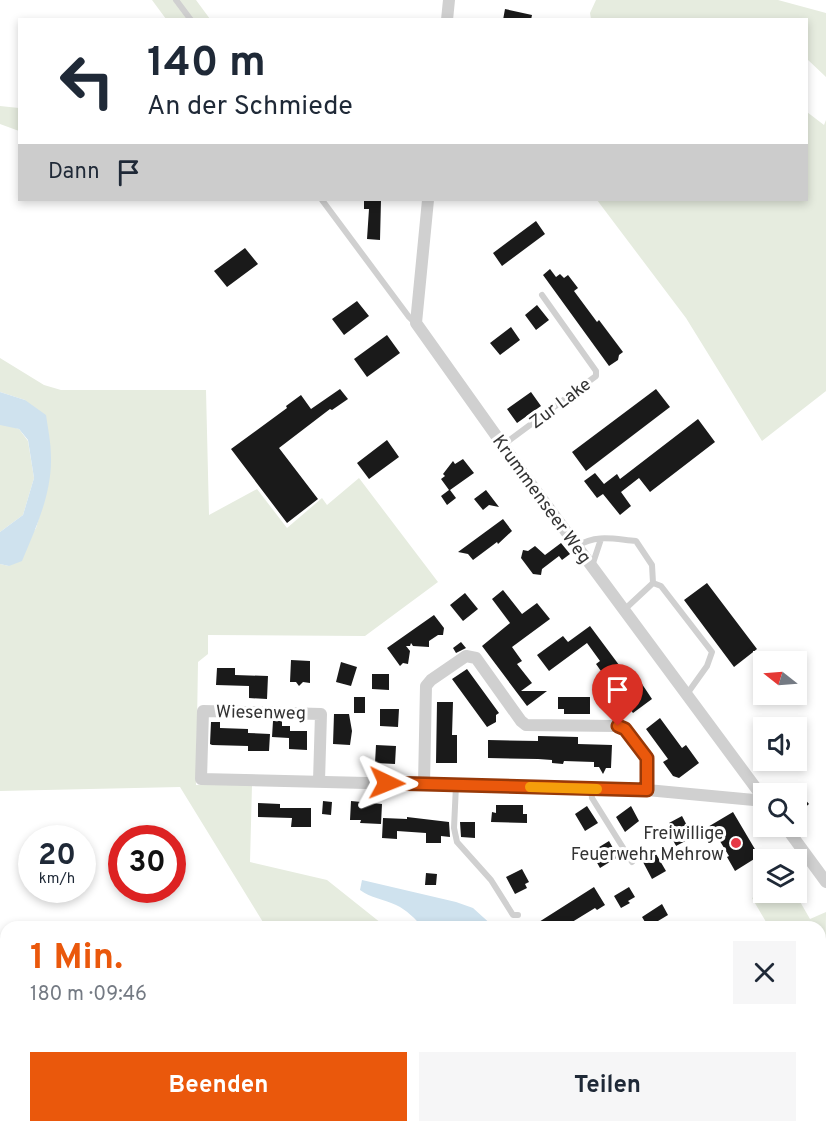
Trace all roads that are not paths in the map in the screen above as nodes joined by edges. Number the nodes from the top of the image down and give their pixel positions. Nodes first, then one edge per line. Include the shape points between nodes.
1 (176, 0) edge
2 (449, 0) edge
3 (190, 18) edge
4 (447, 18) edge
5 (323, 201) edge
6 (428, 201) edge
7 (542, 295) dead end
8 (416, 323) junction
9 (503, 446) junction
10 (602, 539) junction
11 (577, 546) junction
12 (592, 566) junction
13 (653, 583) junction
14 (624, 610) junction
15 (687, 695) junction
16 (320, 781) junction
17 (424, 784) junction
18 (456, 784) junction
19 (753, 785) edge
20 (591, 789) junction
21 (647, 790) junction
22 (753, 800) edge
23 (792, 837) edge
24 (632, 862) dead end
25 (826, 882) edge
26 (518, 915) dead end

1 - 3 lane
2 - 4 street
5 - 8 lane, Krummenseer Weg
6 - 8 street
7 - 9 lane, Zur Lake via 596,376
8 - 9 street, Krummenseer Weg
9 - 11 street, Krummenseer Weg
10 - 11 lane via 589,539
10 - 12 lane
10 - 13 lane via 636,541 652,565
11 - 12 street, Krummenseer Weg
12 - 14 street, Krummenseer Weg
13 - 14 lane
13 - 15 lane via 661,586 712,652
14 - 15 street, Krummenseer Weg
15 - 19 street, Krummenseer Weg
16 - 16 street, Wiesenweg via 201,779 203,711 321,714
16 - 17 street
17 - 18 street
17 - 21 street via 426,686 466,656 476,658 526,725 625,729 647,758
18 - 20 street
18 - 26 lane via 457,842 491,880 513,915
20 - 21 street
20 - 24 lane via 592,798
21 - 22 street
23 - 25 street

